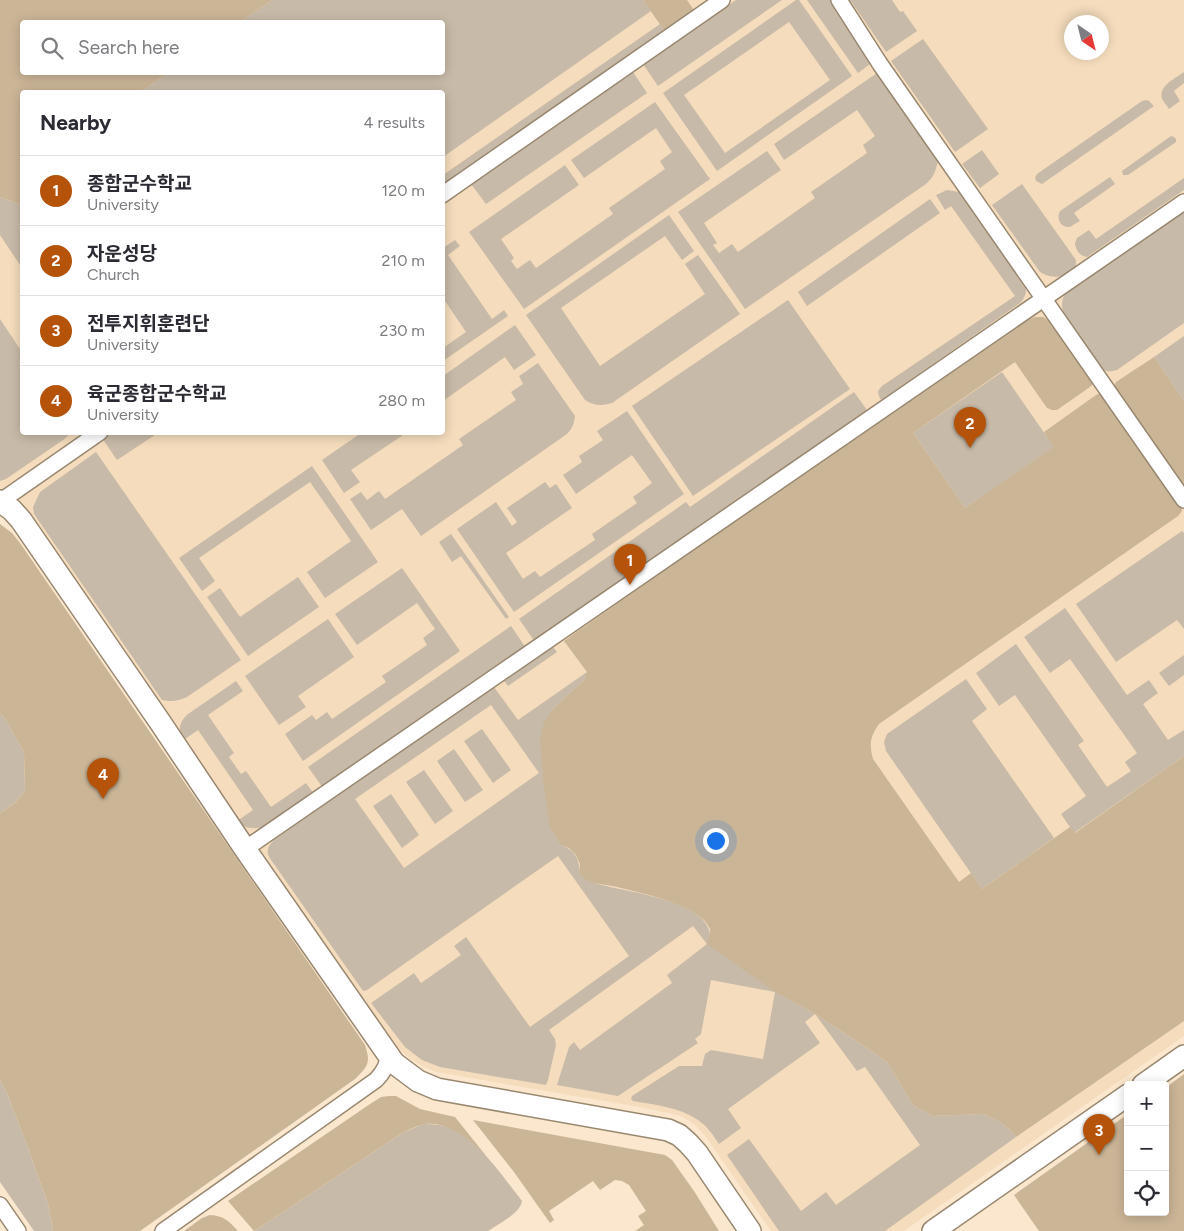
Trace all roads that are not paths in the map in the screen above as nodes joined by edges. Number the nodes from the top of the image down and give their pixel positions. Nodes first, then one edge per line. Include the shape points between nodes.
1 (722, 0) edge
2 (839, 0) edge
3 (445, 193) edge
4 (1184, 202) edge
5 (1044, 299) junction
6 (96, 435) edge
7 (1184, 500) edge
8 (0, 501) edge
9 (245, 849) junction
10 (389, 1056) junction
11 (1184, 1056) edge
12 (376, 1080) junction
13 (1149, 1081) edge
14 (418, 1082) junction
15 (1124, 1098) edge
16 (0, 1206) edge
17 (18, 1231) edge
18 (162, 1231) edge
19 (750, 1231) edge
20 (934, 1231) edge

1 - 3 street
2 - 5 street
4 - 5 street
5 - 7 street
5 - 9 street
6 - 8 street
8 - 9 street via 21,520
9 - 10 street
10 - 12 street
10 - 14 street
11 - 13 street
12 - 14 street
12 - 18 street
14 - 19 street via 437,1089 668,1130 688,1143
15 - 20 street
16 - 17 street

